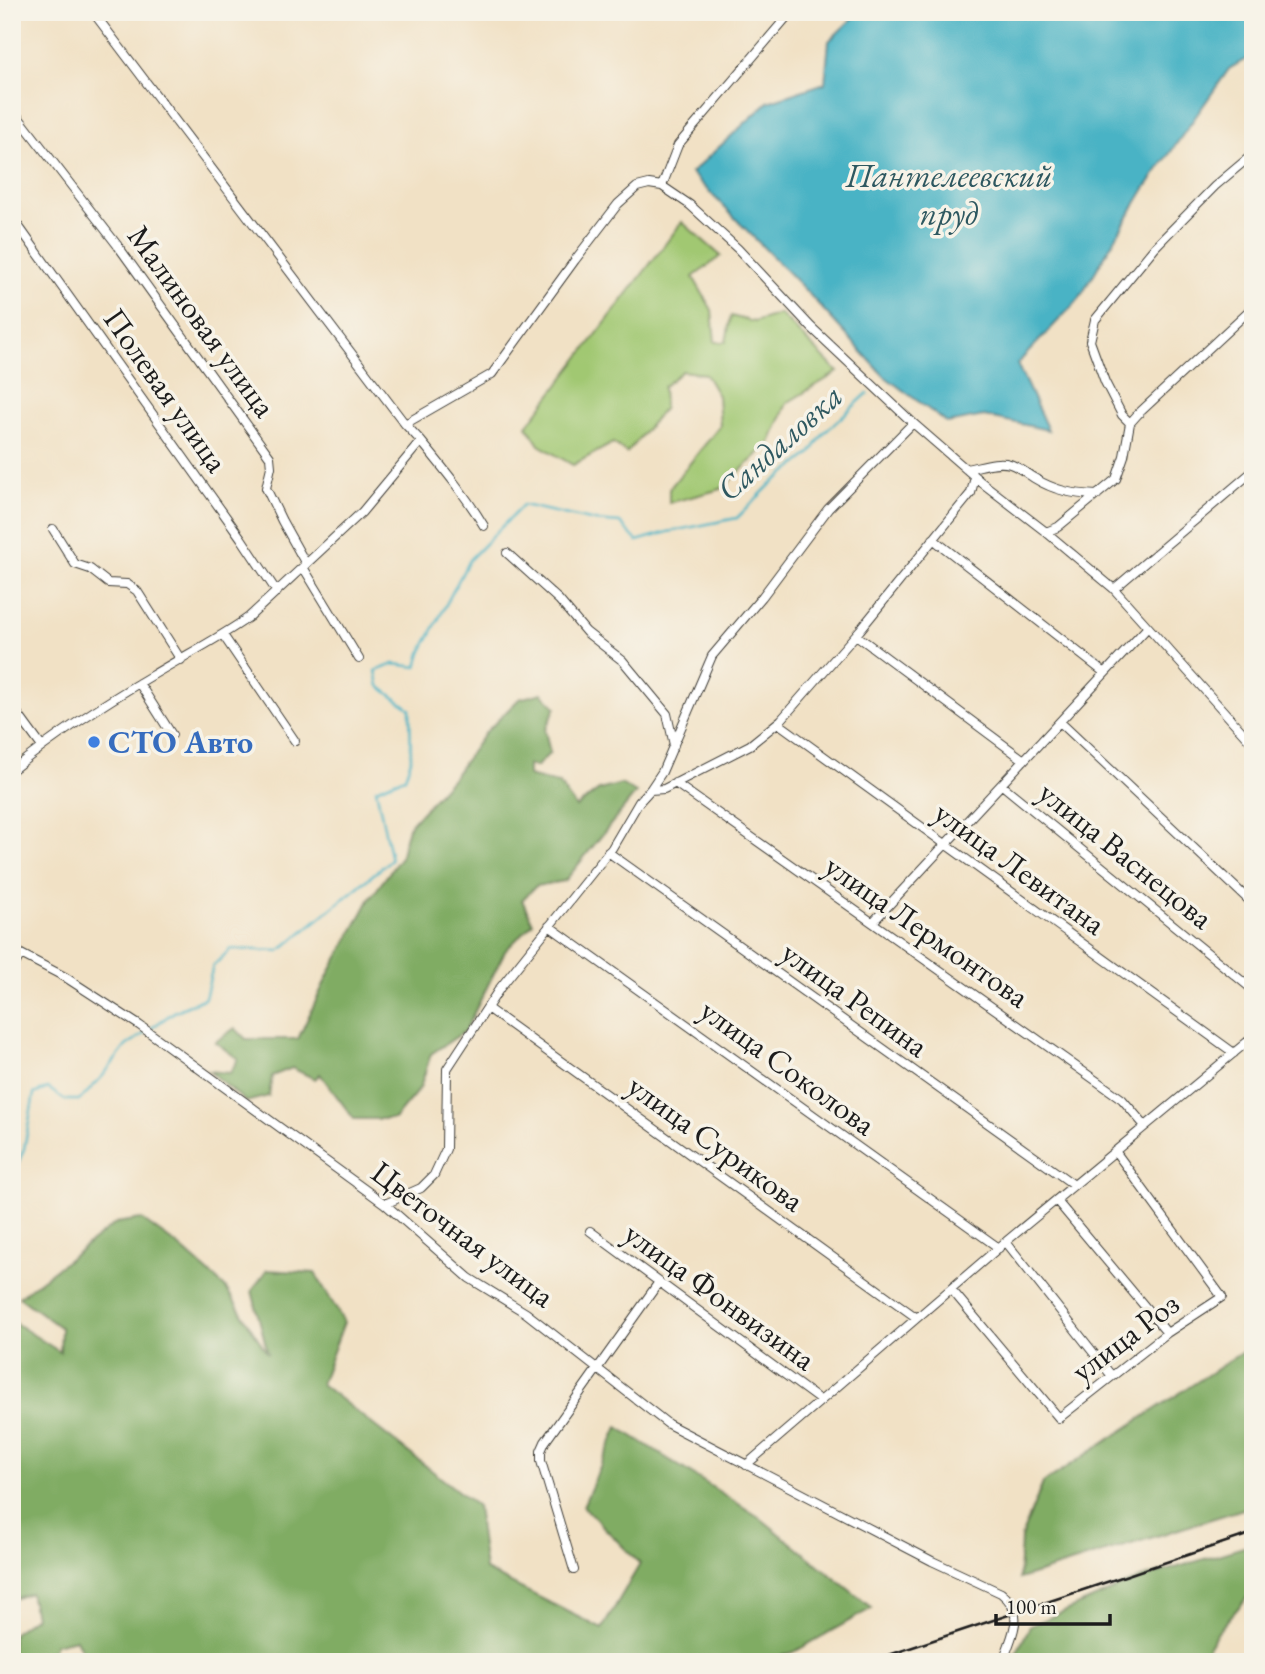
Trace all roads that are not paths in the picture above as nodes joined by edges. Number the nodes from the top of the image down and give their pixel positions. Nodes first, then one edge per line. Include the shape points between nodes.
1 (93, 12) edge
2 (791, 12) edge
3 (12, 110) edge
4 (1253, 154) edge
5 (662, 186) junction
6 (12, 217) edge
7 (1253, 307) edge
8 (405, 424) junction
9 (913, 424) junction
10 (1130, 424) junction
11 (421, 442) junction
12 (966, 469) junction
13 (1253, 471) edge
14 (975, 477) junction
15 (1097, 495) junction
16 (484, 526) dead end
17 (54, 529) dead end
18 (1046, 531) junction
19 (933, 539) junction
20 (508, 553) dead end
21 (305, 566) junction
22 (1114, 589) junction
23 (277, 592) junction
24 (1148, 627) junction
25 (223, 635) junction
26 (856, 635) junction
27 (359, 659) dead end
28 (181, 660) junction
29 (1105, 673) junction
30 (139, 684) junction
31 (12, 706) edge
32 (1060, 722) junction
33 (778, 723) junction
34 (172, 735) dead end
35 (295, 741) dead end
36 (1253, 744) edge
37 (674, 745) junction
38 (42, 747) junction
39 (1024, 760) junction
40 (12, 770) edge
41 (675, 783) junction
42 (1002, 785) junction
43 (650, 790) junction
44 (946, 845) junction
45 (608, 852) junction
46 (1253, 904) edge
47 (873, 922) junction
48 (549, 926) junction
49 (12, 945) edge
50 (21, 954) junction
51 (12, 969) edge
52 (1253, 990) edge
53 (487, 1008) junction
54 (1253, 1037) edge
55 (1234, 1053) junction
56 (1145, 1126) junction
57 (1115, 1150) junction
58 (1074, 1185) junction
59 (1056, 1200) junction
60 (385, 1204) junction
61 (590, 1231) dead end
62 (1002, 1245) junction
63 (659, 1282) junction
64 (951, 1289) junction
65 (917, 1318) junction
66 (1167, 1333) junction
67 (597, 1369) junction
68 (1111, 1375) junction
69 (821, 1401) junction
70 (746, 1465) junction
71 (574, 1570) dead end
72 (1003, 1662) edge

1 - 8 street
2 - 5 street via 678,145
3 - 21 street, Малиновая улица via 118,246 270,457 266,488
4 - 10 street via 1214,186 1155,247 1095,320 1090,341 1105,382
5 - 8 street via 637,187 618,204 492,374
5 - 9 street via 738,249 811,327
6 - 23 street, Полевая улица
7 - 10 street
8 - 11 street
9 - 12 street
9 - 37 street via 828,509 712,656
10 - 15 street via 1116,479
11 - 16 street
11 - 21 street via 362,512
12 - 14 street
12 - 15 street via 1010,464 1063,491
13 - 22 street
14 - 18 street
14 - 19 street via 971,492
15 - 18 street via 1058,527
17 - 28 street via 75,564 108,583 127,584 137,592
18 - 22 street
19 - 26 street
19 - 29 street
20 - 37 street via 586,632 623,661 667,714
21 - 23 street
21 - 27 street, Малиновая улица
22 - 24 street
23 - 25 street
24 - 29 street
24 - 36 street
25 - 28 street
25 - 35 street
26 - 33 street
26 - 39 street
28 - 30 street
29 - 32 street
30 - 34 street
30 - 38 street
31 - 38 street
32 - 39 street
32 - 46 street
33 - 41 street via 750,746
33 - 44 street, улица Левитана
37 - 43 street
38 - 40 street
39 - 42 street
41 - 43 street
41 - 47 street, улица Лермонтова
42 - 44 street
42 - 52 street, улица Васнецова
43 - 45 street
44 - 47 street
44 - 55 street, улица Левитана
45 - 48 street
45 - 58 street, улица Репина
47 - 56 street, улица Лермонтова via 1122,1099
48 - 53 street
48 - 62 street, улица Соколова
49 - 50 street
50 - 51 street
50 - 60 street, Цветочная улица via 139,1025
53 - 60 street via 447,1069 446,1149 434,1174 421,1188
53 - 65 street, улица Сурикова
54 - 55 street
55 - 56 street
56 - 57 street
57 - 58 street
57 - 66 street, улица Роз via 1222,1297
58 - 59 street
59 - 62 street
59 - 66 street
60 - 67 street, Цветочная улица via 469,1278 526,1313
61 - 63 street, улица Фонвизина
62 - 64 street
62 - 68 street, улица Соколова
63 - 67 street
63 - 69 street, улица Фонвизина
64 - 65 street
64 - 68 street, улица Роз via 1059,1418
65 - 69 street
66 - 68 street, улица Роз
67 - 70 street, Цветочная улица via 668,1424
67 - 71 street via 541,1451
69 - 70 street
70 - 72 street, Цветочная улица via 1001,1593 1016,1622

